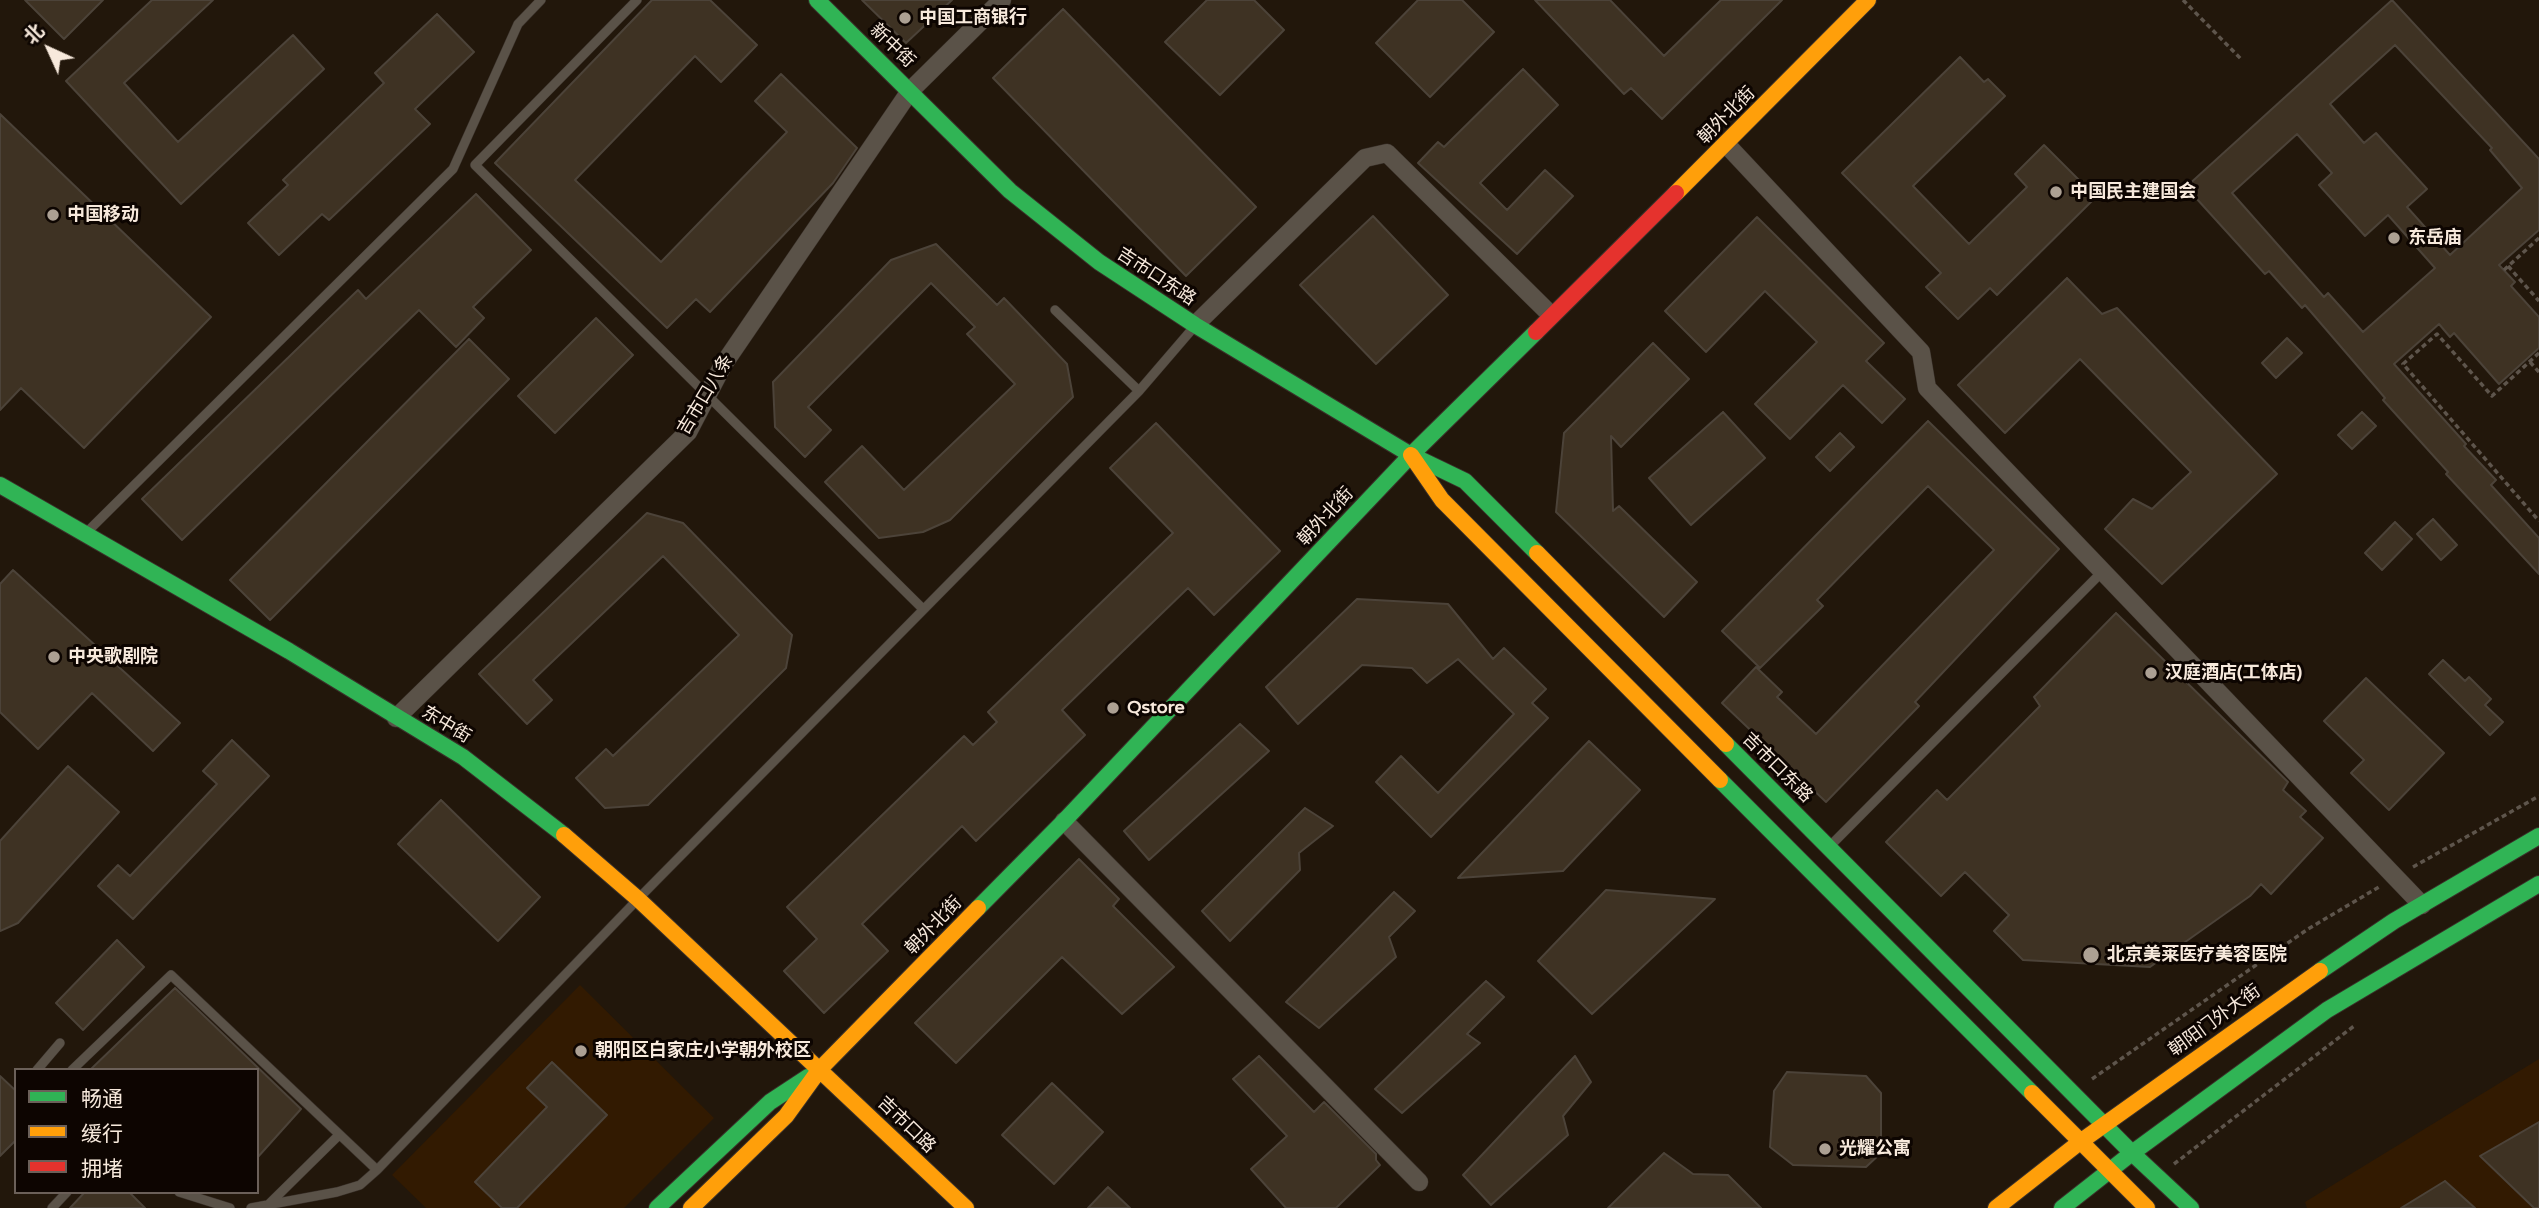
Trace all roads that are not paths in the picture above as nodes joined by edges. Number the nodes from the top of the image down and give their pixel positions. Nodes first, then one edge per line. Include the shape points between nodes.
1 (541, 0) edge
2 (637, 0) edge
3 (817, 0) edge
4 (1002, 0) edge
5 (1868, 0) edge
6 (911, 91) junction
7 (1727, 144) junction
8 (1055, 310) dead end
9 (1551, 316) junction
10 (1195, 325) junction
11 (1139, 391) junction
12 (708, 397) junction
13 (1411, 455) junction
14 (0, 485) edge
15 (85, 535) junction
16 (2103, 571) junction
17 (923, 609) junction
18 (396, 718) junction
19 (1064, 821) junction
20 (2539, 836) edge
21 (1828, 847) junction
22 (2539, 884) edge
23 (638, 899) junction
24 (2422, 905) junction
25 (60, 1043) dead end
26 (39, 1068) edge
27 (74, 1068) edge
28 (820, 1069) junction
29 (2104, 1124) junction
30 (338, 1135) junction
31 (2080, 1142) junction
32 (2132, 1153) junction
33 (377, 1170) junction
34 (2109, 1172) junction
35 (1419, 1182) dead end
36 (64, 1194) edge
37 (185, 1194) edge
38 (268, 1205) junction
39 (52, 1208) edge
40 (230, 1208) edge
41 (251, 1208) edge
42 (657, 1208) edge
43 (691, 1208) edge
44 (965, 1208) edge
45 (1996, 1208) edge
46 (2062, 1208) edge
47 (2147, 1208) edge
48 (2191, 1208) edge

1 - 15 lane via 518,24 453,169
2 - 12 lane via 475,165
3 - 6 main road, 新中街
4 - 6 street, 吉市口八条
5 - 7 main road, 朝外北街
6 - 10 main road, 吉市口东路 via 1010,191 1099,262
6 - 12 street, 吉市口八条 via 723,365
7 - 9 main road, 朝外北街
7 - 16 street via 1921,352 1927,388
8 - 11 lane
9 - 10 street via 1387,153 1365,158
9 - 13 main road, 朝外北街
10 - 11 lane
10 - 13 main road, 吉市口东路
11 - 17 lane
12 - 17 lane
12 - 18 street, 吉市口八条 via 688,432
13 - 19 main road, 朝外北街
13 - 21 main road, 吉市口东路 via 1465,481
13 - 31 main road, 吉市口东路 via 1442,500
14 - 15 main road, 东中街
15 - 18 main road, 东中街
16 - 21 lane
16 - 24 street
17 - 23 lane
18 - 23 main road, 东中街 via 463,758 541,816
19 - 28 main road, 朝外北街
19 - 35 street
20 - 24 main road, 朝阳门外大街
21 - 29 main road, 吉市口东路
22 - 32 main road via 2327,1010
23 - 28 main road, 东中街
23 - 33 lane
24 - 29 main road, 朝阳门外大街 via 2306,979
25 - 26 lane
27 - 30 lane via 170,975
28 - 42 main road, 朝外北街 via 770,1102
28 - 43 main road, 朝外北街 via 786,1116
28 - 44 main road, 吉市口路
29 - 31 main road, 朝阳门外大街
29 - 32 main road, 吉市口东路
30 - 33 lane
30 - 38 lane
31 - 34 main road, 吉市口东路
31 - 45 main road, 朝阳门外大街
32 - 34 main road
32 - 48 main road, 吉市口东路
33 - 38 lane via 360,1185
34 - 46 main road
34 - 47 main road, 吉市口东路
36 - 39 lane
37 - 40 lane
38 - 41 lane

